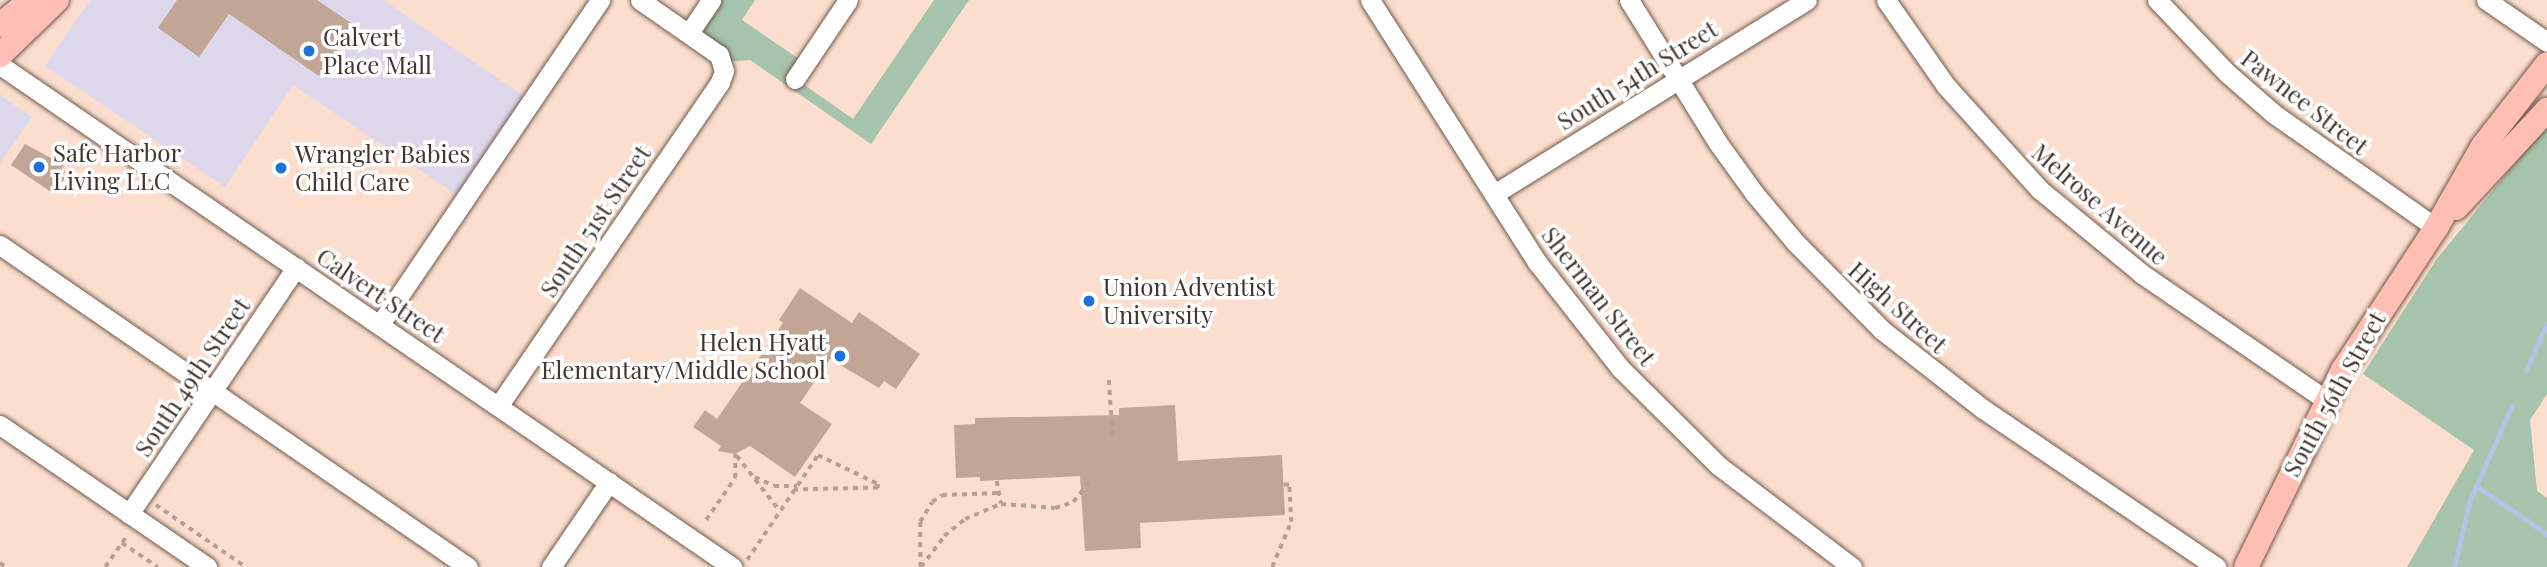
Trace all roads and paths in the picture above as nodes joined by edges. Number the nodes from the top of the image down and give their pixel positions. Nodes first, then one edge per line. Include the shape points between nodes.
1 (31, 0) edge
2 (57, 0) edge
3 (600, 0) edge
4 (639, 0) edge
5 (711, 0) edge
6 (848, 0) edge
7 (1370, 0) edge
8 (1629, 0) edge
9 (1807, 0) edge
10 (1886, 0) edge
11 (2157, 0) edge
12 (2486, 0) edge
13 (0, 25) edge
14 (689, 33) junction
15 (2547, 42) edge
16 (0, 55) edge
17 (2547, 64) edge
18 (0, 65) edge
19 (1677, 78) junction
20 (795, 79) dead end
21 (2547, 110) edge
22 (1494, 194) junction
23 (2436, 228) junction
24 (0, 245) edge
25 (296, 267) junction
26 (380, 324) junction
27 (1109, 380) dead end
28 (212, 391) junction
29 (2326, 400) junction
30 (499, 405) junction
31 (0, 425) edge
32 (1113, 439) dead end
33 (753, 476) junction
34 (997, 481) dead end
35 (609, 482) junction
36 (1089, 482) dead end
37 (1284, 485) dead end
38 (795, 488) junction
39 (998, 493) junction
40 (151, 502) dead end
41 (1001, 504) junction
42 (780, 511) junction
43 (129, 514) junction
44 (706, 520) dead end
45 (121, 543) dead end
46 (0, 563) edge
47 (6, 567) edge
48 (158, 567) edge
49 (207, 567) edge
50 (246, 567) edge
51 (468, 567) edge
52 (551, 567) edge
53 (732, 567) edge
54 (742, 567) edge
55 (920, 567) edge
56 (1272, 567) edge
57 (1852, 567) edge
58 (2216, 567) edge
59 (2246, 567) edge

1 - 13 main road
2 - 16 main road
3 - 26 street
4 - 14 street
5 - 14 street
6 - 20 street
7 - 22 street, Sherman Street
8 - 19 street, High Street
9 - 19 street, South 54th Street
10 - 29 street, Melrose Avenue via 1946,86 2039,189 2142,274
11 - 23 street, Pawnee Street via 2274,114
12 - 15 street
14 - 30 street, South 51st Street via 723,62 720,82
17 - 23 main road, South 56th Street via 2483,146
18 - 25 street, Calvert Street
19 - 22 street, South 54th Street
19 - 58 street, High Street via 1754,193 1882,330 1983,410
21 - 23 main road, South 56th Street
22 - 57 street, Sherman Street via 1577,316 1666,416 1771,509
23 - 29 main road, South 56th Street
24 - 28 street
25 - 26 street, Calvert Street
25 - 28 street, South 49th Street
26 - 30 street, Calvert Street
27 - 32 path
28 - 43 street, South 49th Street
28 - 51 street
29 - 59 main road, South 56th Street
30 - 35 street, Calvert Street
31 - 43 street
33 - 38 path via 774,486
33 - 42 path
33 - 44 path via 735,454 735,478
34 - 39 path
35 - 52 street
35 - 53 street, Calvert Street
36 - 41 path via 1073,502 1055,508
37 - 56 path via 1289,485 1291,522
38 - 38 path via 818,454 878,488
38 - 42 path
39 - 41 path
39 - 55 path via 942,495 932,502 920,522
40 - 50 path
41 - 55 path via 965,519 944,536
42 - 54 path
43 - 49 street
45 - 48 path
46 - 47 path

